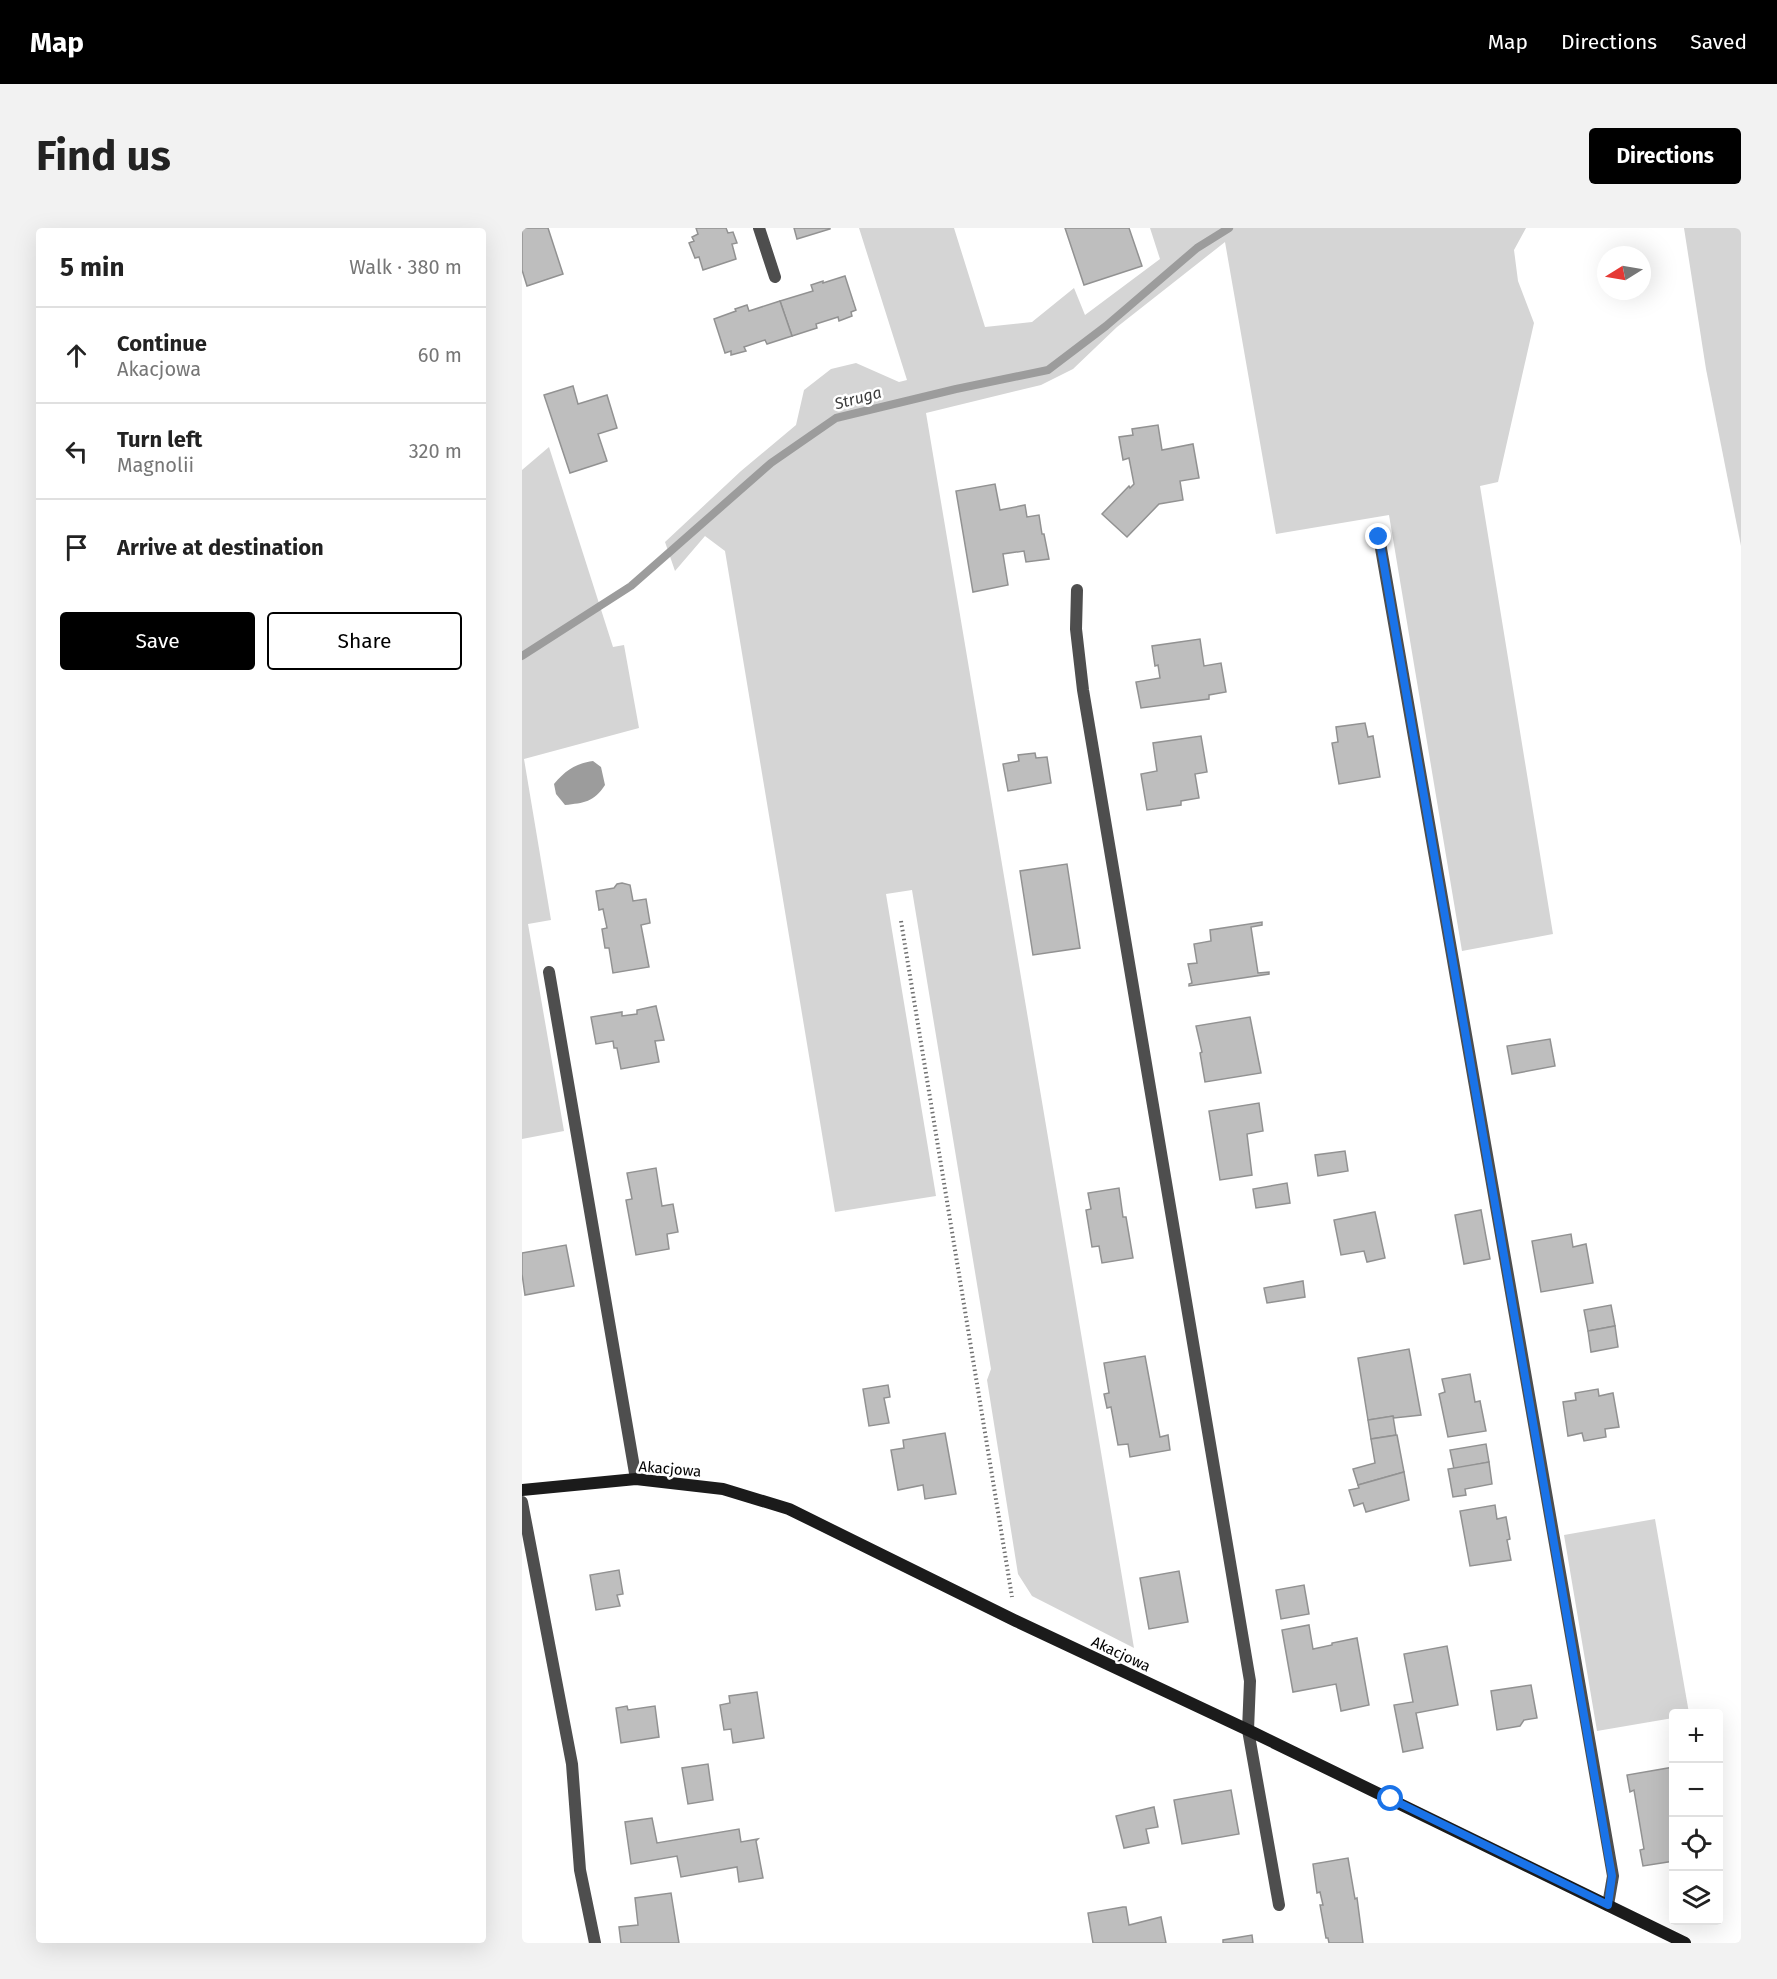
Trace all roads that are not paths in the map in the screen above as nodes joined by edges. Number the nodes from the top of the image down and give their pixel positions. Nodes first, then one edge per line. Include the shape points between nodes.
1 (759, 228) edge
2 (775, 277) dead end
3 (1379, 537) dead end
4 (1077, 590) dead end
5 (549, 972) dead end
6 (636, 1479) junction
7 (522, 1490) edge
8 (522, 1502) edge
9 (1248, 1730) junction
10 (1279, 1905) dead end
11 (1608, 1905) junction
12 (595, 1943) edge
13 (1685, 1943) edge

1 - 2 street
3 - 11 street via 1611,1864
4 - 9 street via 1076,629 1083,690 1250,1681
5 - 6 street
6 - 7 street, Akacjowa
6 - 9 street, Akacjowa via 723,1489 789,1509
8 - 12 street via 572,1764 580,1870
9 - 10 street
9 - 11 street, Akacjowa
11 - 13 street, Akacjowa

